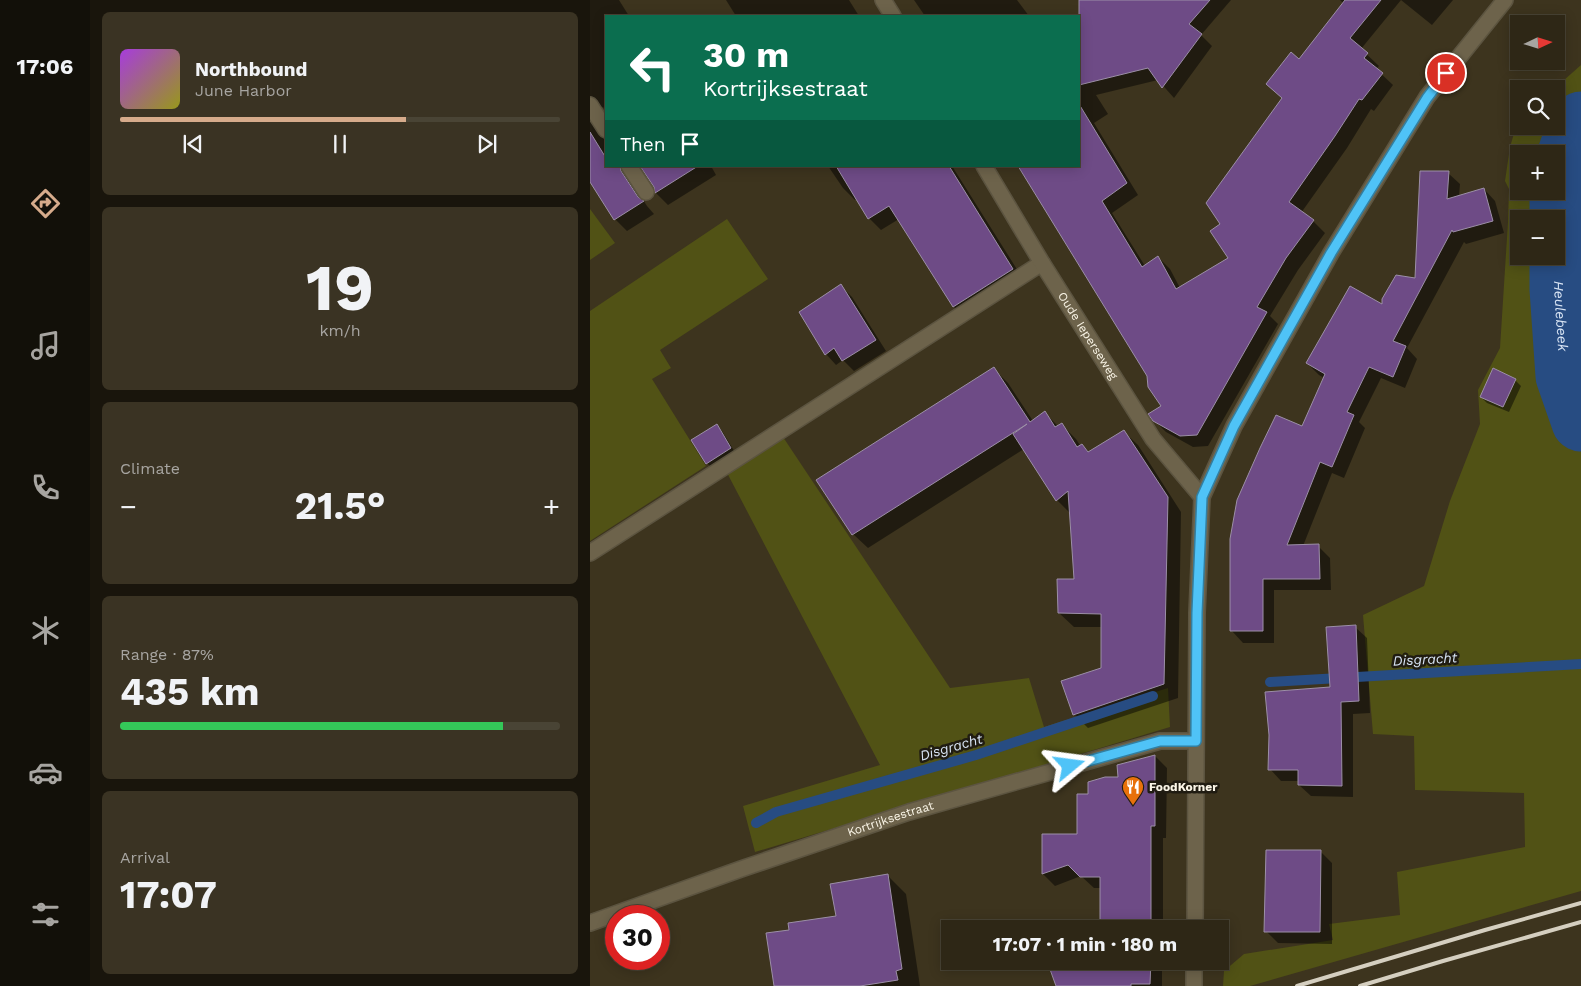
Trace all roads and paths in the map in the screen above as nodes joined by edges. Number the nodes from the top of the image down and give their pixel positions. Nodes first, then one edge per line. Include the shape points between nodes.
1 (883, 0) edge
2 (1505, 0) edge
3 (892, 15) edge
4 (590, 105) edge
5 (605, 128) edge
6 (630, 167) edge
7 (985, 167) edge
8 (646, 192) dead end
9 (1042, 263) junction
10 (1202, 497) junction
11 (590, 553) edge
12 (1196, 741) junction
13 (1195, 920) edge
14 (590, 923) edge
15 (1194, 970) edge
16 (1194, 986) edge

1 - 3 street
2 - 10 street via 1427,98 1331,253 1234,426
4 - 5 street
6 - 8 street
7 - 9 street, Oude Ieperseweg
9 - 10 street, Oude Ieperseweg via 1153,438
9 - 11 street
10 - 12 street
12 - 13 street
12 - 14 street, Kortrijksestraat via 1160,741 909,812
15 - 16 street

